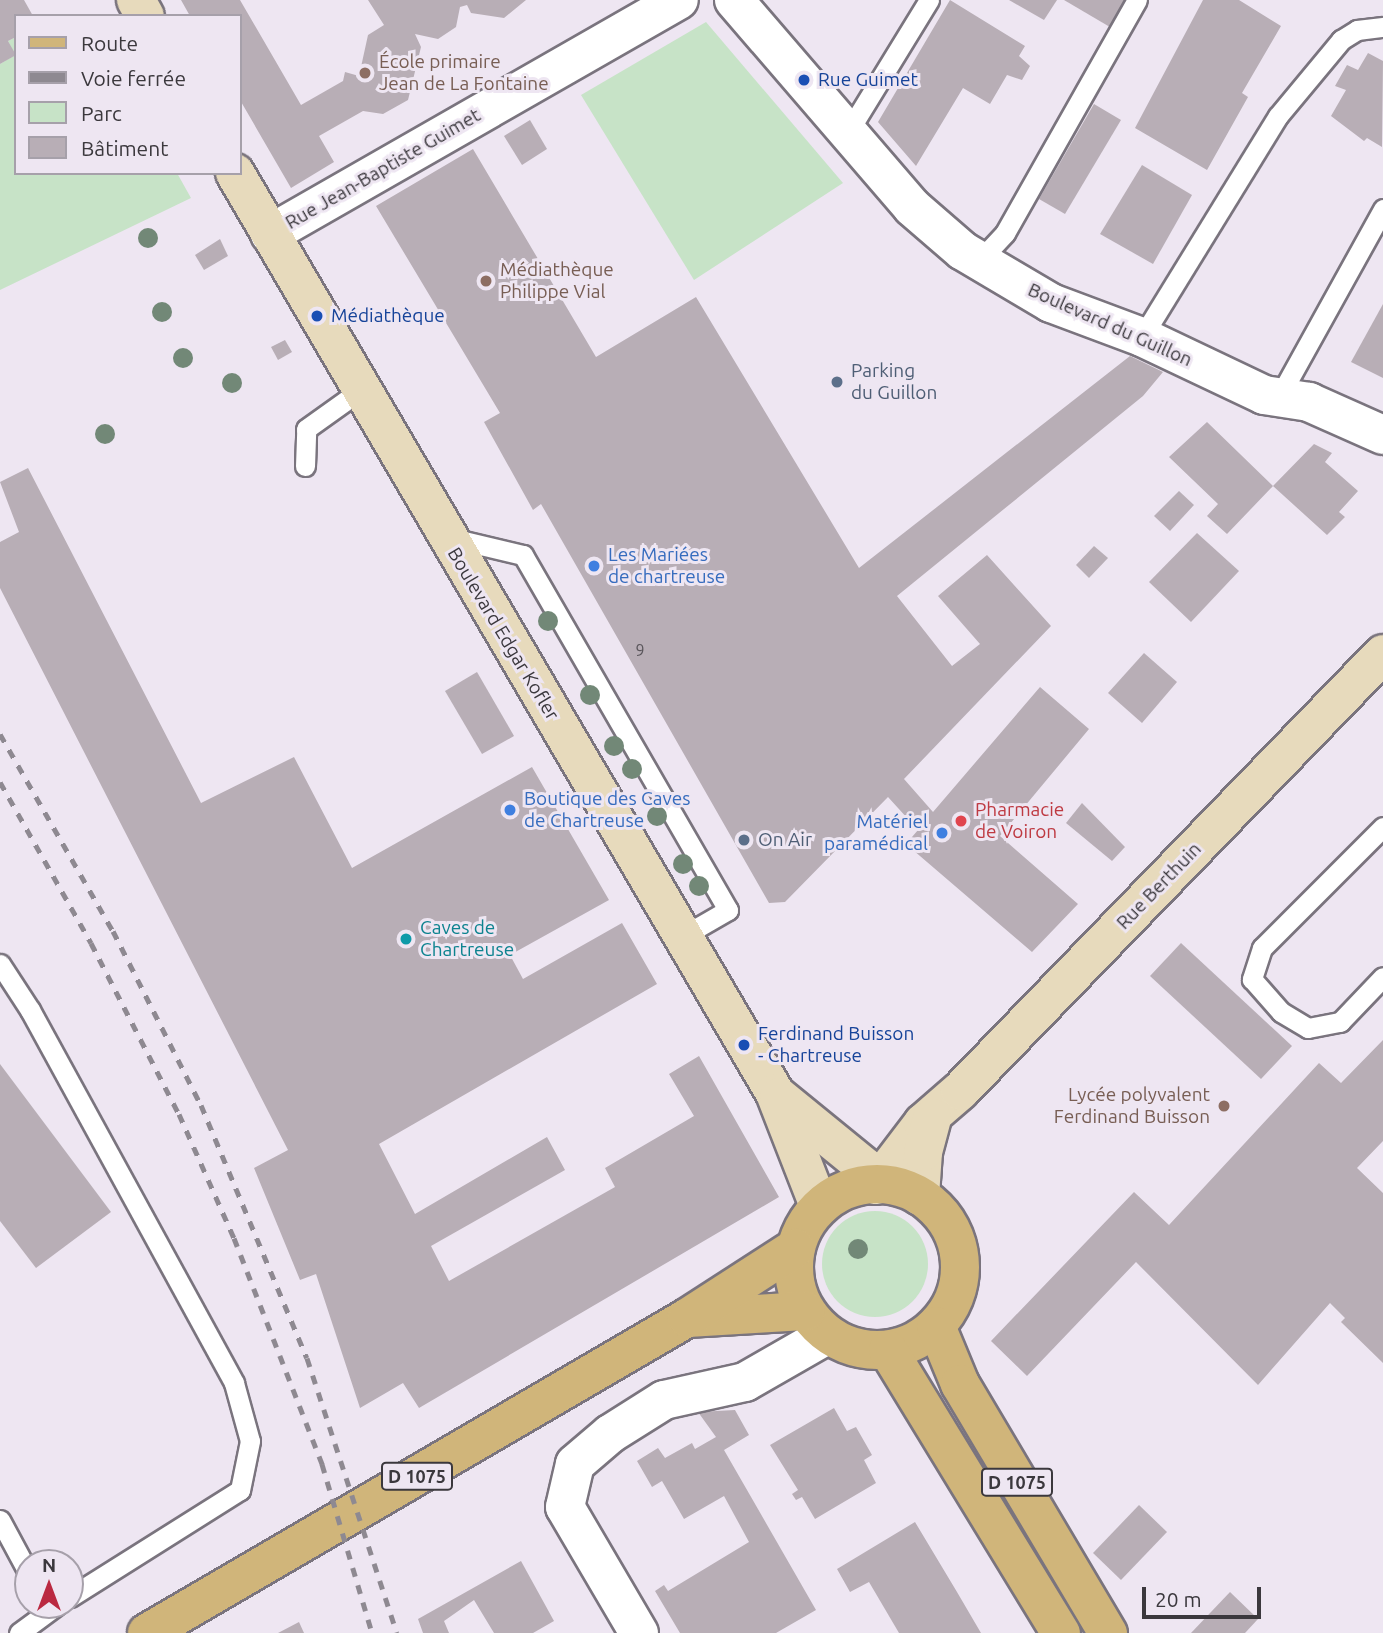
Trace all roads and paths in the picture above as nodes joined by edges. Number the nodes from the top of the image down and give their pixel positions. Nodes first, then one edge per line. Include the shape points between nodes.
1 (679, 0) edge
2 (734, 0) edge
3 (929, 0) edge
4 (1137, 0) edge
5 (1383, 27) edge
6 (848, 132) junction
7 (235, 175) edge
8 (1383, 209) edge
9 (270, 234) junction
10 (979, 261) junction
11 (1142, 338) junction
12 (359, 391) junction
13 (1279, 397) junction
14 (1383, 435) edge
15 (305, 466) dead end
16 (444, 536) junction
17 (1383, 654) edge
18 (1383, 827) edge
19 (681, 937) junction
20 (0, 964) edge
21 (1383, 977) edge
22 (775, 1093) junction
23 (933, 1116) junction
24 (875, 1184) junction
25 (920, 1196) junction
26 (819, 1206) junction
27 (794, 1248) junction
28 (687, 1318) junction
29 (817, 1323) junction
30 (936, 1326) junction
31 (888, 1350) junction
32 (0, 1520) edge
33 (16, 1549) edge
34 (84, 1588) edge
35 (36, 1619) edge
36 (19, 1633) edge
37 (147, 1633) edge
38 (639, 1633) edge
39 (1061, 1633) edge
40 (1108, 1633) edge

1 - 9 street, Rue Jean-Baptiste Guimet
2 - 6 street, Boulevard du Guillon
3 - 6 lane
4 - 10 lane via 1005,233
5 - 11 lane via 1357,30 1341,40 1278,116
6 - 10 street, Boulevard du Guillon via 929,224
7 - 9 street, Boulevard Edgar Kofler
8 - 13 lane
9 - 12 street, Boulevard Edgar Kofler
10 - 11 street, Boulevard du Guillon via 1051,303
11 - 13 street, Boulevard du Guillon
12 - 15 lane via 306,429
12 - 16 street, Boulevard Edgar Kofler
13 - 14 street, Boulevard du Guillon via 1309,402
16 - 19 street, Boulevard Edgar Kofler
16 - 19 lane via 523,555 728,910
17 - 23 street, Rue Berthuin
18 - 21 lane via 1262,948 1252,979 1281,1012 1308,1028 1340,1021
19 - 22 street, Boulevard Edgar Kofler
20 - 34 lane via 30,1010 227,1372 250,1441 240,1490
22 - 24 street, Boulevard Edgar Kofler via 866,1168
22 - 26 street, Boulevard Edgar Kofler
23 - 24 street, Rue Berthuin
23 - 25 street, Rue Berthuin via 923,1152
24 - 25 main road via 897,1185
24 - 26 main road via 839,1192
25 - 30 main road via 951,1227 960,1252 960,1279 952,1305
26 - 27 main road
27 - 28 main road, D 1075
27 - 29 main road via 794,1281
28 - 29 main road, D 1075
28 - 37 main road, D 1075
29 - 31 main road via 856,1348
29 - 38 street via 775,1369 746,1382 664,1400 610,1434 575,1464 565,1507
30 - 31 main road via 914,1342
30 - 40 main road, D 1075 via 960,1384
31 - 39 main road, D 1075
32 - 33 lane
35 - 36 lane

